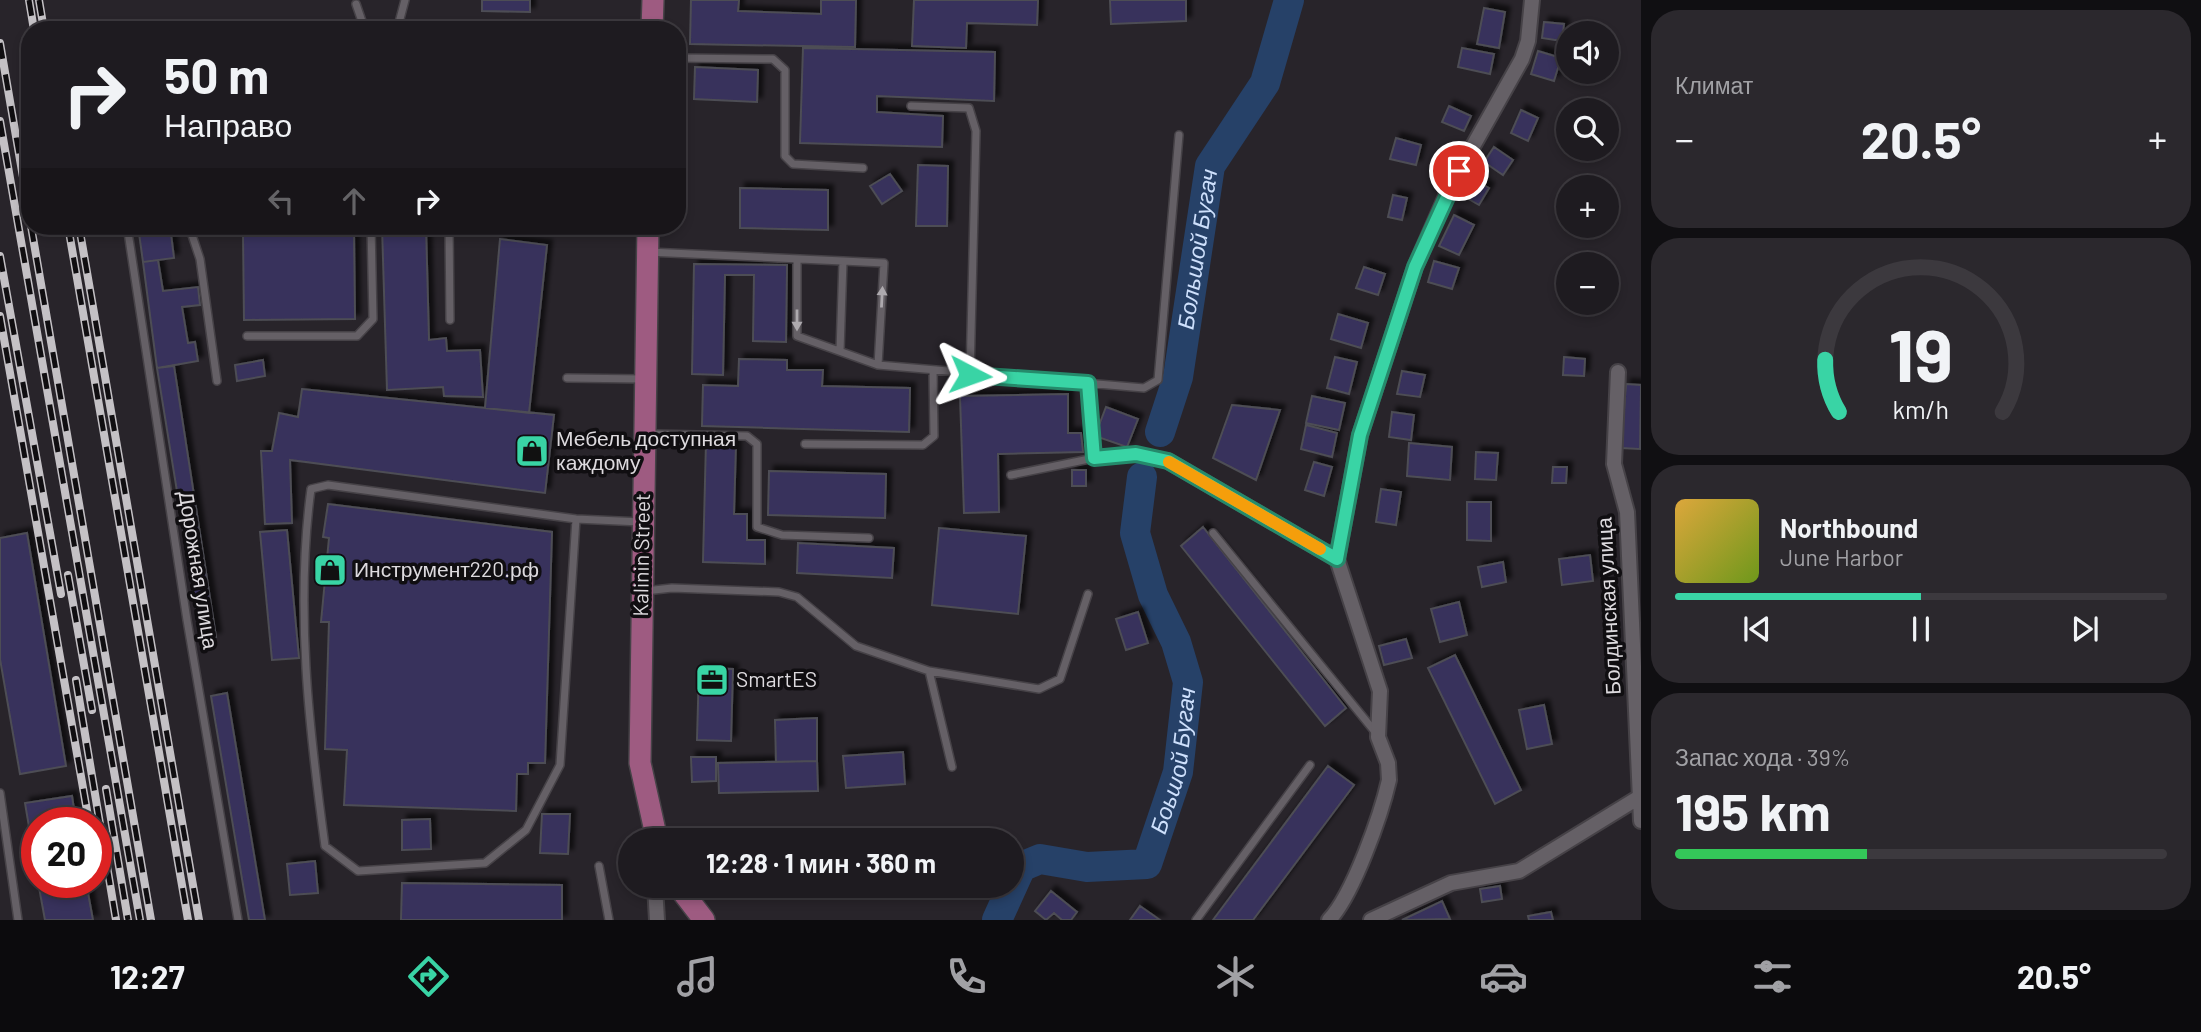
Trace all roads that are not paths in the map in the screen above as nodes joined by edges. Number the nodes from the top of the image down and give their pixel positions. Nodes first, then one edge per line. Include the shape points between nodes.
1 (405, 0) edge
2 (653, 0) edge
3 (1532, 0) edge
4 (356, 4) dead end
5 (362, 21) edge
6 (399, 21) edge
7 (652, 21) edge
8 (686, 58) edge
9 (911, 106) dead end
10 (1180, 135) dead end
11 (863, 168) dead end
12 (128, 235) edge
13 (192, 235) edge
14 (371, 235) edge
15 (449, 235) edge
16 (648, 235) edge
17 (648, 252) junction
18 (797, 259) junction
19 (843, 261) junction
20 (450, 320) dead end
21 (247, 336) dead end
22 (839, 351) junction
23 (878, 365) junction
24 (933, 370) junction
25 (1618, 372) dead end
26 (970, 375) junction
27 (568, 378) dead end
28 (647, 379) junction
29 (217, 381) dead end
30 (1088, 383) junction
31 (645, 433) junction
32 (805, 444) dead end
33 (1094, 458) junction
34 (1168, 461) joint
35 (1011, 475) dead end
36 (576, 519) junction
37 (642, 522) junction
38 (1213, 533) dead end
39 (869, 538) dead end
40 (1337, 559) junction
41 (641, 591) junction
42 (1088, 594) dead end
43 (929, 671) junction
44 (1378, 737) junction
45 (1310, 765) dead end
46 (952, 767) dead end
47 (0, 793) edge
48 (1638, 798) junction
49 (1641, 821) edge
50 (652, 828) edge
51 (599, 866) dead end
52 (656, 898) edge
53 (687, 898) edge
54 (1338, 916) edge
55 (18, 920) edge
56 (238, 920) edge
57 (609, 920) edge
58 (657, 920) edge
59 (704, 920) edge
60 (1196, 920) edge
61 (1371, 920) edge

1 - 6 lane
2 - 7 main road
3 - 40 street via 1522,59 1450,187 1415,267 1360,435
4 - 5 lane
8 - 11 lane via 773,59 785,71 785,156 793,164
9 - 26 lane via 969,108 976,131
10 - 30 lane via 1158,380 1144,388
12 - 56 lane, Дорожная улица
13 - 29 lane via 200,259
14 - 21 lane via 373,319 358,336
15 - 20 lane
16 - 17 main road, Kalinin Street
17 - 18 lane
17 - 28 main road, Kalinin Street
18 - 19 lane
18 -> 22 lane via 797,336
19 - 22 lane
23 -> 19 lane via 884,263
22 - 23 lane
23 - 24 lane
24 - 26 lane
24 - 32 lane via 934,436 923,445
25 - 48 street, Болдинская улица via 1614,464 1627,512
26 - 30 lane
27 - 28 lane
28 - 31 main road, Kalinin Street
30 - 33 lane
31 - 37 main road, Kalinin Street
31 - 39 lane via 747,436 757,444 757,527 782,535
33 - 34 lane via 1136,454
33 - 35 lane
34 - 40 street
36 - 36 lane via 328,485 311,489 303,548 311,746 325,846 358,871 485,863 526,830 560,765
36 - 37 lane
37 - 41 main road, Kalinin Street
38 - 44 lane
40 - 44 street via 1380,691
41 - 43 lane via 672,588 797,597 856,646
41 - 50 main road, Kalinin Street via 640,764
42 - 43 lane via 1060,679 1040,689
43 - 46 lane
44 - 54 street via 1389,780
45 - 60 lane
47 - 55 lane
48 - 49 street, Болдинская улица
48 - 61 street via 1520,872 1451,883
51 - 57 lane
52 - 58 street
53 - 59 main road

